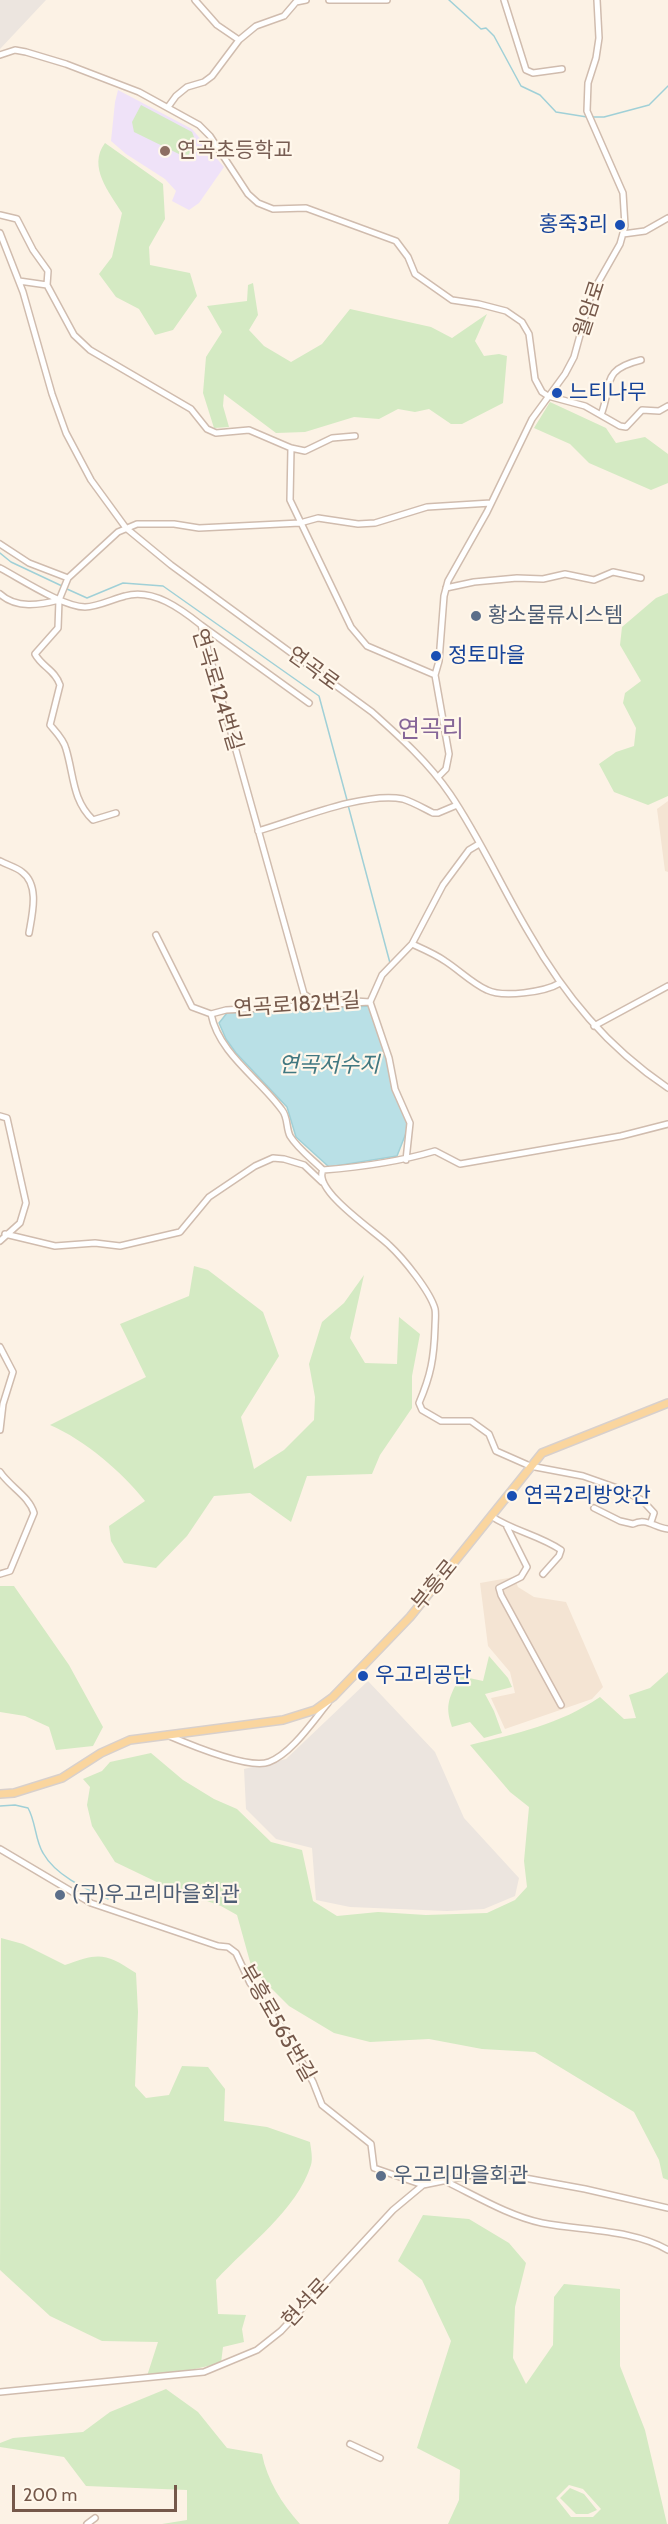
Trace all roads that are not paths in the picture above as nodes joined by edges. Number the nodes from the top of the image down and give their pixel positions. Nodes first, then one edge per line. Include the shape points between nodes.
1 (195, 0) edge
2 (306, 0) edge
3 (329, 0) edge
4 (387, 0) edge
5 (504, 0) edge
6 (597, 0) edge
7 (239, 40) junction
8 (0, 55) edge
9 (562, 69) dead end
10 (168, 107) junction
11 (0, 215) edge
12 (668, 218) edge
13 (0, 233) edge
14 (623, 234) junction
15 (20, 281) junction
16 (47, 285) junction
17 (641, 360) dead end
18 (548, 396) junction
19 (668, 406) edge
20 (601, 415) junction
21 (354, 436) dead end
22 (291, 448) junction
23 (491, 503) junction
24 (300, 523) junction
25 (126, 528) junction
26 (0, 544) edge
27 (0, 568) edge
28 (641, 578) dead end
29 (67, 580) junction
30 (446, 588) junction
31 (0, 594) edge
32 (59, 600) junction
33 (201, 625) junction
34 (435, 675) junction
35 (309, 703) dead end
36 (438, 777) junction
37 (457, 805) junction
38 (116, 813) dead end
39 (258, 831) junction
40 (479, 844) junction
41 (0, 861) edge
42 (29, 933) dead end
43 (156, 935) dead end
44 (412, 944) junction
45 (560, 983) junction
46 (668, 986) edge
47 (370, 1002) junction
48 (211, 1014) junction
49 (594, 1026) junction
50 (668, 1088) edge
51 (0, 1116) edge
52 (668, 1124) edge
53 (406, 1160) junction
54 (323, 1170) junction
55 (322, 1182) junction
56 (5, 1234) junction
57 (0, 1241) edge
58 (0, 1347) edge
59 (668, 1402) edge
60 (0, 1431) edge
61 (530, 1466) junction
62 (0, 1472) edge
63 (594, 1508) dead end
64 (491, 1516) junction
65 (651, 1522) junction
66 (507, 1527) junction
67 (668, 1528) edge
68 (0, 1574) edge
69 (543, 1574) dead end
70 (333, 1697) junction
71 (561, 1705) dead end
72 (165, 1735) junction
73 (0, 1794) edge
74 (0, 1849) edge
75 (445, 2181) junction
76 (423, 2186) junction
77 (668, 2208) edge
78 (668, 2250) edge
79 (0, 2392) edge
80 (350, 2444) dead end
81 (380, 2458) dead end
82 (95, 2518) dead end
83 (87, 2524) edge

1 - 7 street via 217,25
2 - 7 street via 296,2 284,16 256,26
3 - 4 street
5 - 9 street via 526,70 533,73
6 - 14 street, 월암로 via 599,38 588,83 589,117 623,193
7 - 10 street via 212,76 187,87
8 - 10 street via 15,50 66,64
10 - 18 street via 210,136 258,203 273,208 306,208 396,241 415,274 452,300 506,311 522,322 531,341 535,379
11 - 16 street via 17,219 48,271
12 - 14 street via 645,231
13 - 15 street, 연곡로
14 - 18 street, 월암로 via 591,295 574,357
15 - 16 street
15 - 25 street, 연곡로 via 66,433 91,480
16 - 22 street via 74,335 90,350 191,409 207,429 216,433 249,430
17 - 20 street via 626,364 607,382
18 - 20 street via 585,406
18 - 23 street, 월암로 via 523,435
19 - 20 street via 659,411 642,410 626,427
21 - 22 street via 332,438 305,451
22 - 24 street via 290,500
23 - 24 street via 427,507 375,523 318,518
23 - 30 street, 월암로 via 450,574
24 - 25 street via 200,528 152,523
24 - 34 street via 351,627 367,646
25 - 29 street via 93,553
25 - 36 street, 연곡로 via 372,712
26 - 29 street via 29,563
27 - 32 street
28 - 30 street via 613,572 594,580 565,574
29 - 32 street
30 - 34 street, 월암로
31 - 32 street, 연곡로124번길 via 18,604
32 - 33 street, 연곡로124번길 via 85,607 129,594 158,598
32 - 38 street via 58,628 35,654 53,671 60,685 50,725 66,747 83,811 93,820
33 - 35 street
33 - 39 street, 연곡로124번길
34 - 36 street, 월암로 via 449,754 446,769
36 - 37 street, 연곡로
37 - 39 street via 438,813 402,799 381,797
37 - 40 street, 연곡로
39 - 47 street, 연곡로124번길 via 304,994 310,998
40 - 44 street, 연곡로182번길 via 469,850 442,885
40 - 45 street, 연곡로
41 - 42 street via 23,873 30,882 34,906
43 - 48 street, 연곡로182번길 via 192,1007
44 - 45 street via 442,959 488,991 538,991
44 - 47 street, 연곡로182번길 via 387,968
45 - 49 street, 연곡로
46 - 49 street
47 - 48 street, 연곡로182번길
47 - 53 street via 395,1089 410,1124
48 - 54 street, 연곡로182번길 via 222,1039 285,1113 290,1135
49 - 50 street, 연곡로
51 - 56 street via 7,1118 26,1203 20,1223
52 - 53 street via 460,1164 435,1151
53 - 54 street
54 - 55 street
55 - 56 street via 304,1164 273,1158 209,1197 180,1232 120,1246 55,1246
55 - 61 street via 353,1217 390,1245 411,1269 435,1308 434,1350 430,1377 419,1403 422,1410 441,1420 471,1421 489,1434 496,1451
56 - 57 street
58 - 60 street via 13,1372
59 - 61 main road, 부흥로 via 549,1449
61 - 64 main road, 부흥로
61 - 65 street via 583,1476 620,1489 642,1500 654,1513
62 - 68 street via 31,1504 34,1514 10,1570
63 - 65 street via 620,1521
64 - 66 street
64 - 70 main road, 부흥로 via 410,1617
65 - 67 street
66 - 69 street via 546,1539 561,1550
66 - 71 street via 527,1567 521,1577 499,1588 501,1595
70 - 72 main road, 부흥로 via 297,1717
70 - 72 street, 부흥로 via 299,1738 270,1762 258,1764 207,1752
72 - 73 main road, 부흥로 via 130,1740 62,1778 14,1794
74 - 76 street, 부흥로565번길 via 91,1903 228,1947 236,1953 250,1983 285,2032 322,2105 371,2144 374,2168
75 - 76 street, 현석로
75 - 77 street, 현석로 via 477,2174 503,2174
75 - 78 street via 540,2223 605,2232
76 - 79 street, 현석로 via 393,2210 281,2331 257,2350 204,2372
80 - 81 street
82 - 83 street

